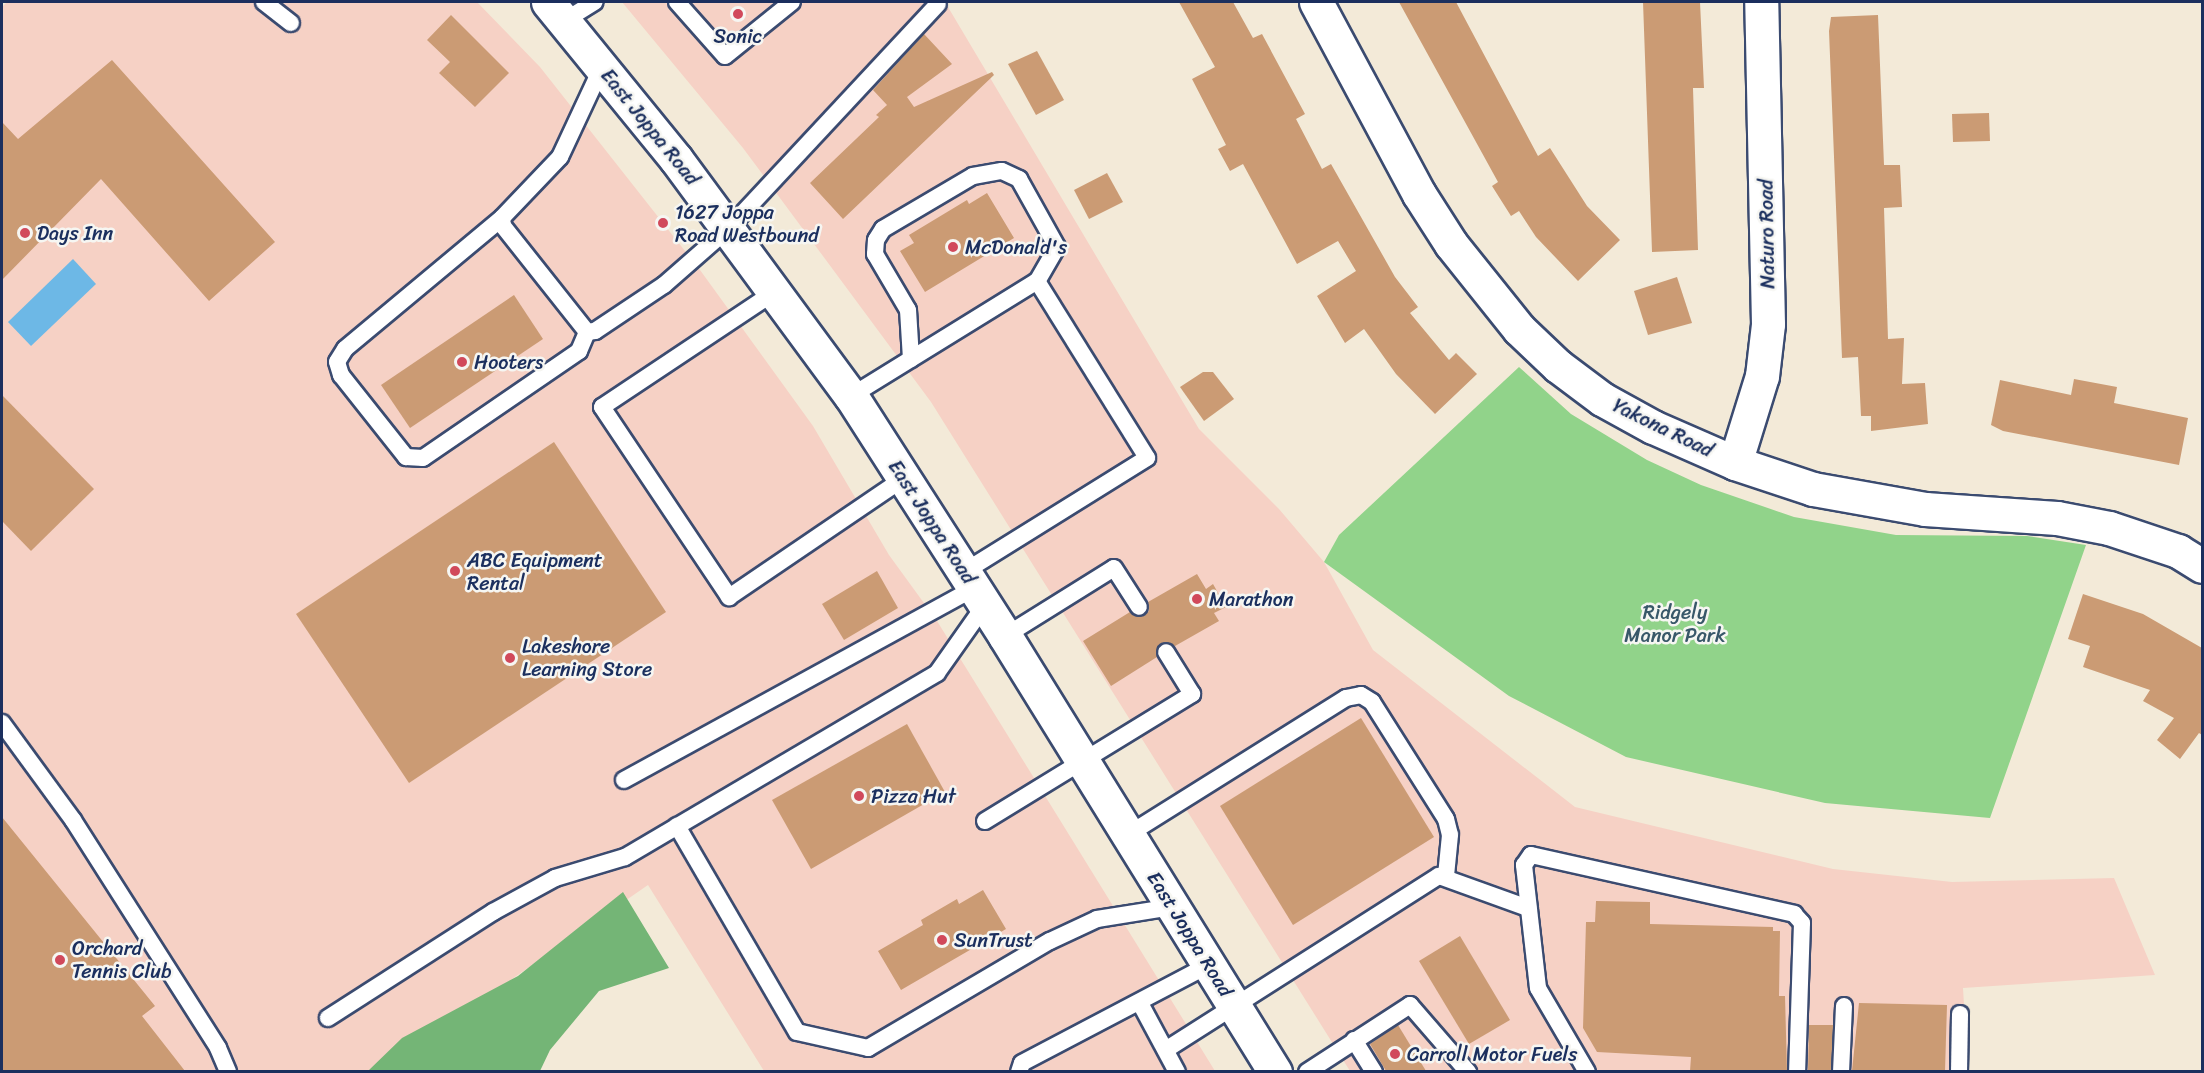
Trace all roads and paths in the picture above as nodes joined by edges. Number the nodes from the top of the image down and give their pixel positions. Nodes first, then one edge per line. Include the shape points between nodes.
1 (264, 2) edge
2 (594, 2) edge
3 (677, 2) edge
4 (792, 2) edge
5 (1316, 2) edge
6 (1761, 2) edge
7 (938, 4) dead end
8 (556, 11) edge
9 (291, 22) dead end
10 (602, 67) junction
11 (502, 218) junction
12 (729, 228) junction
13 (1037, 280) junction
14 (776, 291) junction
15 (586, 332) junction
16 (911, 359) junction
17 (851, 396) junction
18 (1735, 463) junction
19 (904, 478) junction
20 (2202, 566) edge
21 (975, 589) junction
22 (1138, 607) dead end
23 (1005, 636) junction
24 (1166, 652) dead end
25 (2, 723) edge
26 (1084, 762) junction
27 (624, 780) dead end
28 (985, 821) dead end
29 (677, 826) junction
30 (1128, 834) junction
31 (1446, 876) junction
32 (1173, 907) junction
33 (1528, 908) junction
34 (1209, 965) junction
35 (1140, 1003) junction
36 (1234, 1006) junction
37 (1844, 1006) dead end
38 (1960, 1014) dead end
39 (328, 1018) dead end
40 (1354, 1040) junction
41 (1167, 1049) junction
42 (228, 1071) edge
43 (1019, 1071) edge
44 (1177, 1071) edge
45 (1275, 1071) edge
46 (1307, 1071) edge
47 (1374, 1071) edge
48 (1468, 1071) edge
49 (1587, 1071) edge
50 (1797, 1071) edge
51 (1841, 1071) edge
52 (1959, 1071) edge

1 - 9 lane
2 - 8 lane
3 - 4 lane via 725,56
5 - 18 street, Yakona Road via 1419,194 1451,244 1519,329 1558,366 1602,399 1653,428
6 - 18 street, Naturo Road via 1768,324 1762,376
7 - 12 lane
8 - 10 street, East Joppa Road
10 - 11 lane via 560,157
10 - 12 street, East Joppa Road
11 - 15 lane via 503,226
11 - 15 lane via 345,349 337,362 341,375 406,457 423,458 579,351
12 - 14 street, East Joppa Road
12 - 15 lane via 664,285 595,331
13 - 16 lane
13 - 16 lane via 1057,247 1019,179 1002,171 973,176 882,229 875,254 908,310
13 - 21 lane via 1147,458
14 - 17 street, East Joppa Road
14 - 19 lane via 602,407 729,597
16 - 17 lane
17 - 19 street, East Joppa Road
18 - 20 street, Yakona Road via 1849,497 1925,509 2057,518 2109,528 2178,551
19 - 21 street, East Joppa Road
21 - 23 street, East Joppa Road
21 - 27 lane
21 - 29 lane via 937,673
22 - 23 lane via 1114,568
23 - 26 street, East Joppa Road
24 - 26 lane via 1192,694
25 - 42 lane via 73,820 218,1048
26 - 28 lane
26 - 30 street, East Joppa Road
29 - 32 lane via 797,1032 868,1048 1050,941 1098,919
29 - 39 lane via 625,857 555,878 493,912
30 - 31 lane via 1346,698 1361,695 1372,702 1446,819 1450,835
30 - 32 street, East Joppa Road
31 - 33 lane
31 - 36 lane via 1439,876
32 - 34 street, East Joppa Road
33 - 49 lane via 1538,988
33 - 50 lane via 1524,865 1531,855 1794,914 1802,923
34 - 35 lane
34 - 36 street, East Joppa Road
35 - 41 lane
35 - 43 lane via 1022,1063
36 - 41 lane
36 - 45 street, East Joppa Road
37 - 51 lane
38 - 52 lane
40 - 46 lane
40 - 47 lane
40 - 48 lane via 1410,1005
41 - 44 lane

